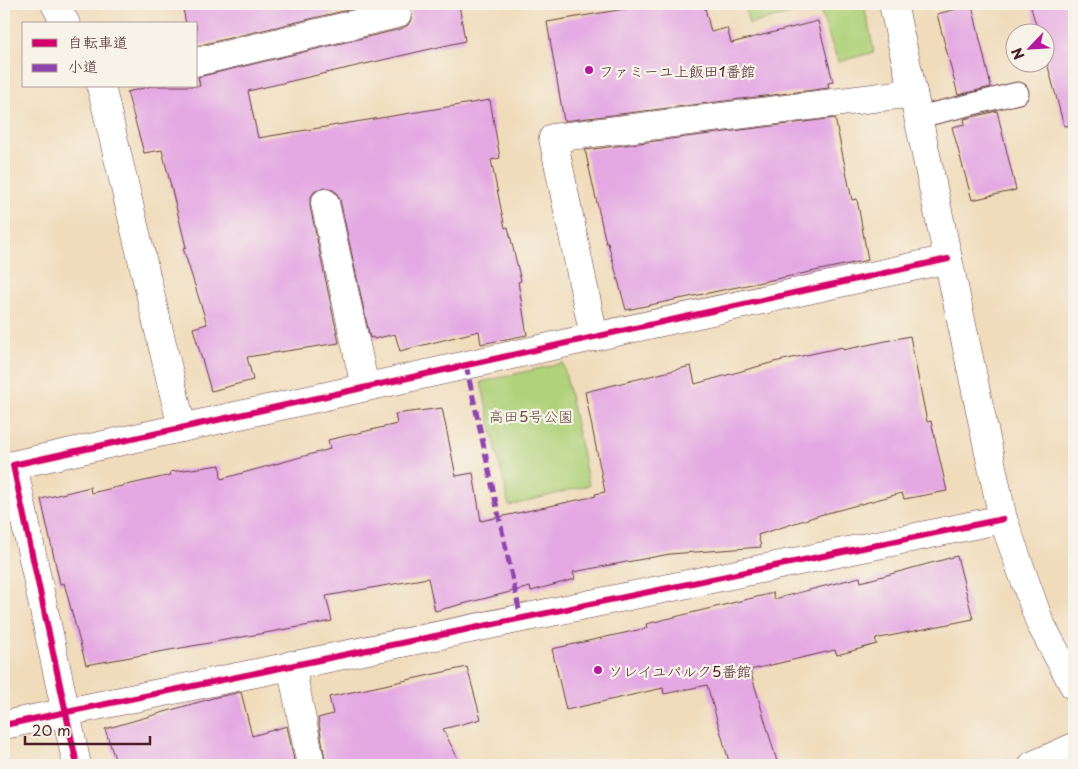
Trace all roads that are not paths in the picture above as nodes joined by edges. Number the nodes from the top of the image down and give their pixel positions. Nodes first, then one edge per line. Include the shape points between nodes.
1 (55, 4) edge
2 (394, 4) edge
3 (893, 4) edge
4 (65, 22) edge
5 (198, 62) edge
6 (101, 88) edge
7 (1018, 93) dead end
8 (916, 105) junction
9 (326, 203) dead end
10 (948, 259) junction
11 (594, 337) junction
12 (365, 387) junction
13 (182, 428) junction
14 (1003, 519) junction
15 (14, 523) edge
16 (291, 665) junction
17 (1074, 686) edge
18 (66, 711) junction
19 (4, 725) edge
20 (1074, 747) edge
21 (77, 765) edge
22 (311, 765) edge
23 (1033, 765) edge

1 - 4 street
2 - 5 street via 396,14
3 - 8 street
6 - 13 street
7 - 8 lane
8 - 10 street
8 - 11 street via 553,138
9 - 12 street
10 - 11 street
10 - 14 street
11 - 12 street
12 - 13 street
13 - 15 street via 14,465
14 - 16 street
14 - 17 street via 1040,623
15 - 18 street
16 - 18 street
16 - 22 street
18 - 19 street
18 - 21 street
20 - 23 street

